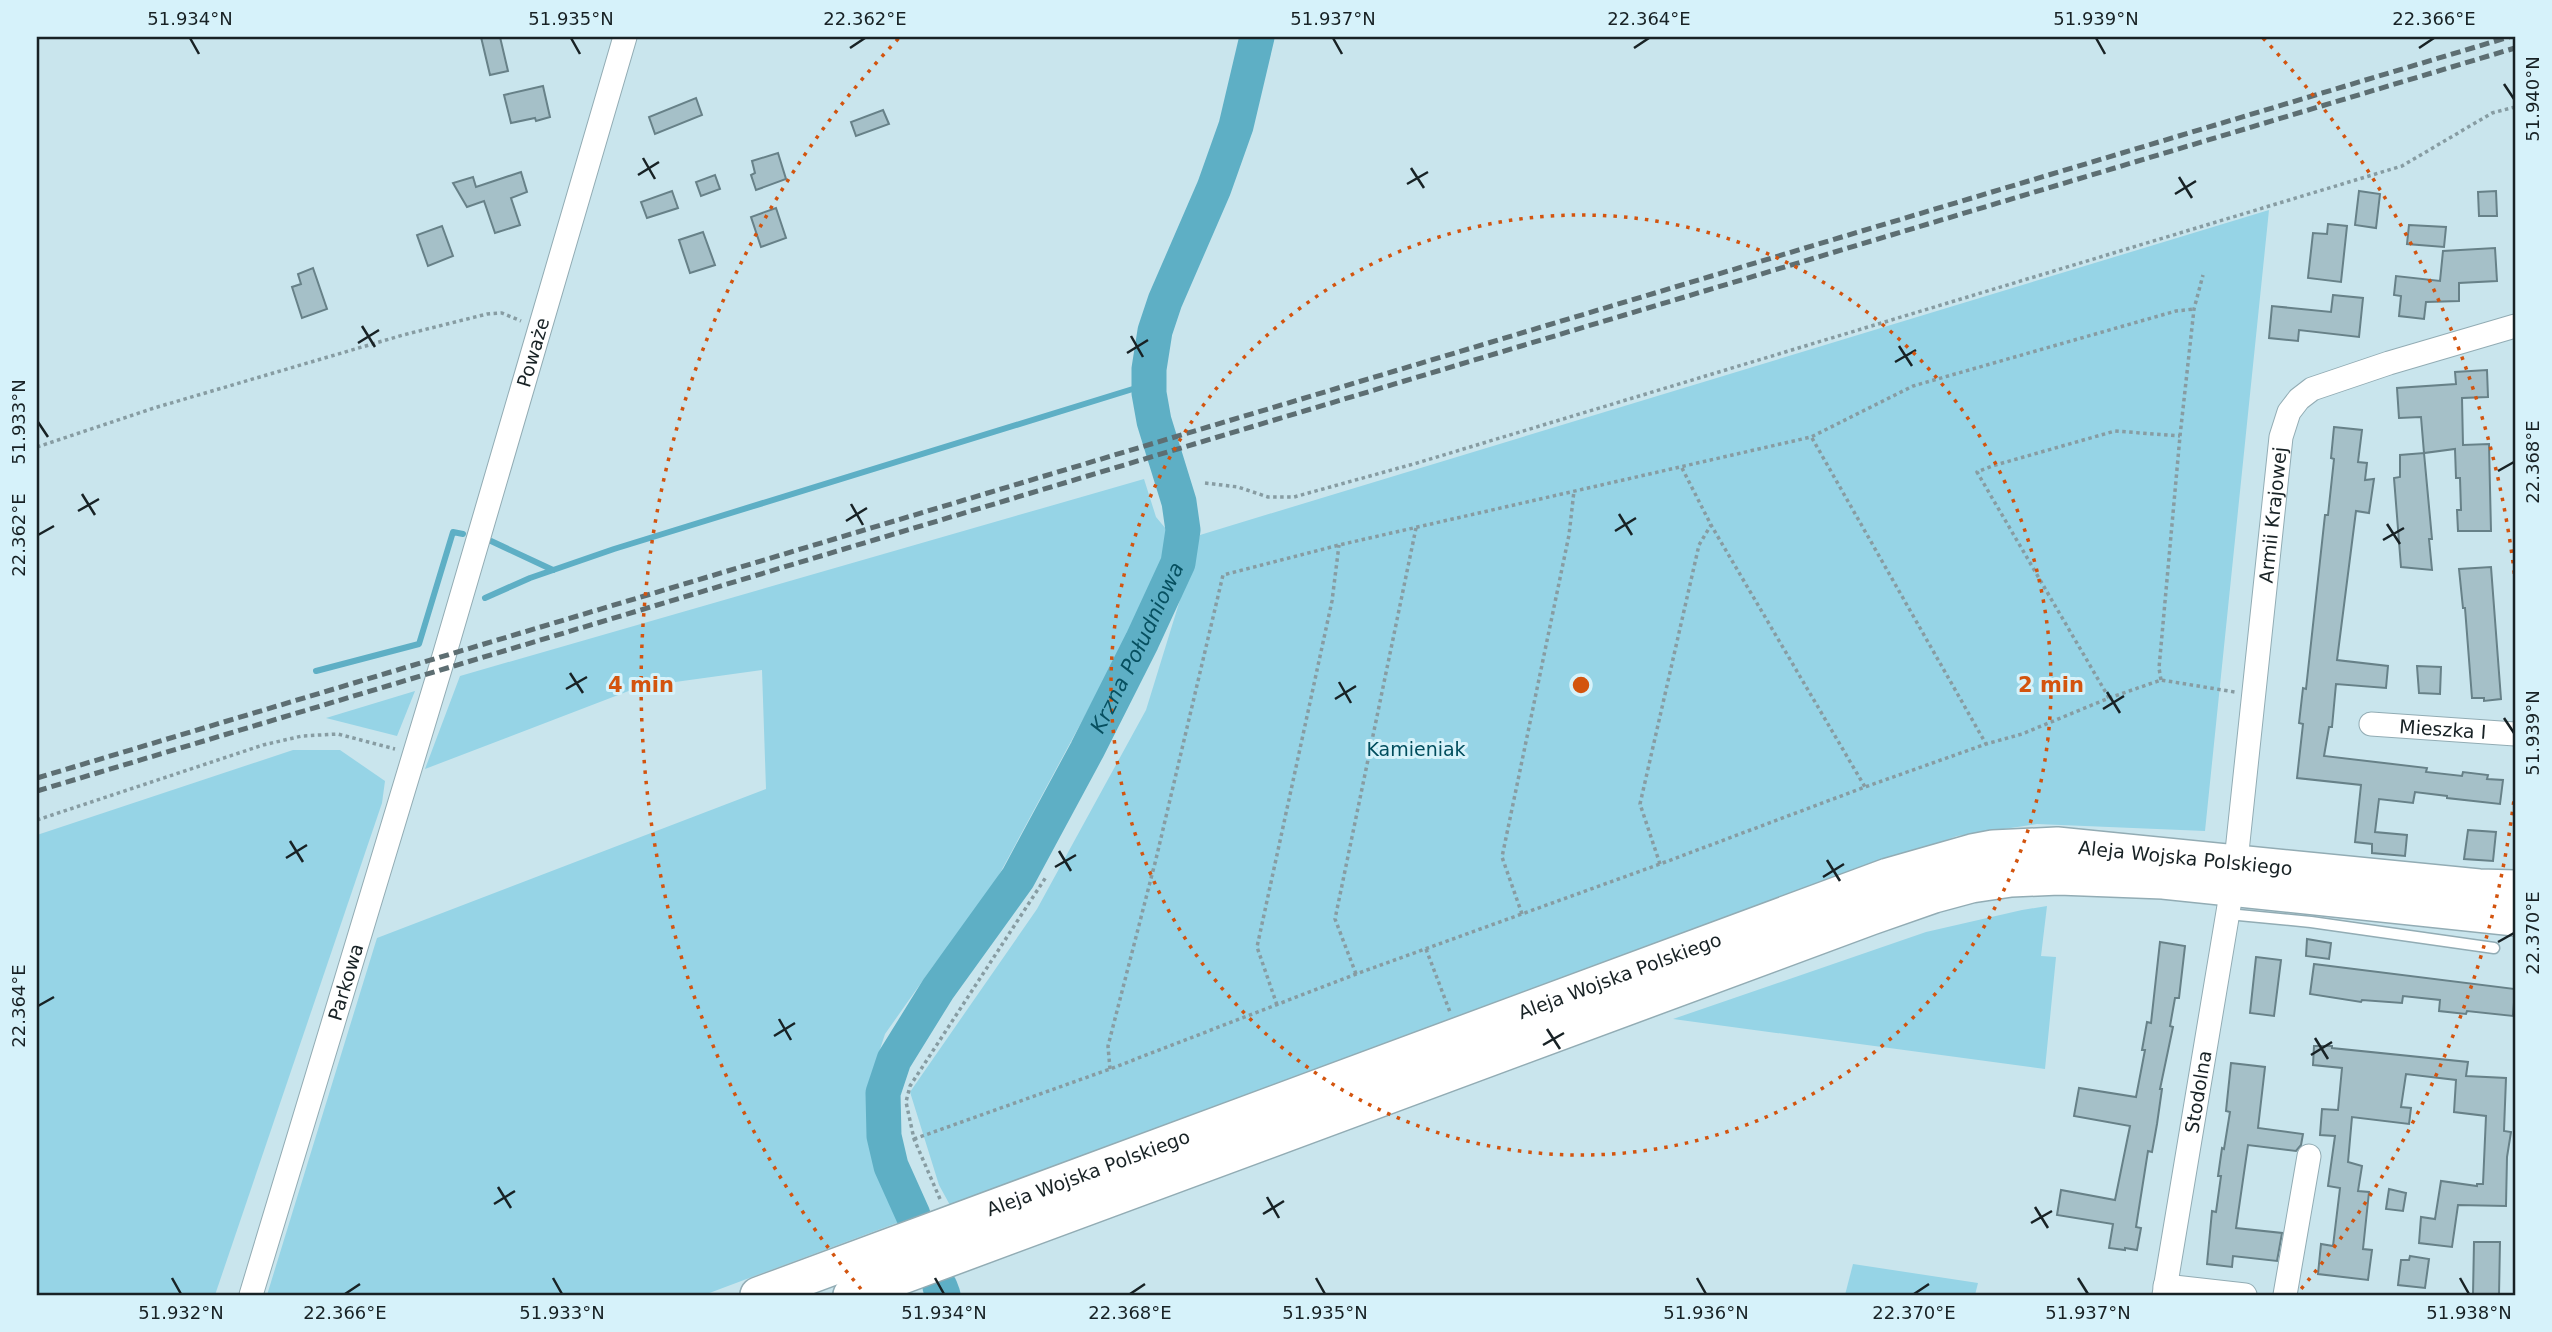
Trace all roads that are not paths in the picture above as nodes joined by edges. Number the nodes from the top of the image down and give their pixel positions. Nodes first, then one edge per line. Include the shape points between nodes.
1 (625, 37) edge
2 (2515, 326) edge
3 (440, 670) joint
4 (2371, 724) dead end
5 (2515, 734) edge
6 (2232, 888) junction
7 (2515, 888) edge
8 (2515, 918) edge
9 (2494, 948) dead end
10 (2309, 1156) dead end
11 (2164, 1291) edge
12 (251, 1295) edge
13 (758, 1295) edge
14 (851, 1295) edge
15 (2245, 1295) edge
16 (2285, 1295) edge

1 - 3 street, Poważe
2 - 6 street, Armii Krajowej via 2312,389 2289,412 2281,437
3 - 12 street, Parkowa
4 - 5 street, Mieszka I
6 - 7 main road, Aleja Wojska Polskiego
6 - 8 main road, Aleja Wojska Polskiego
6 - 9 lane via 2311,922
6 - 11 street, Stodolna
6 - 13 main road, Aleja Wojska Polskiego via 2057,845 1993,848 1935,861
6 - 14 main road, Aleja Wojska Polskiego via 2059,877 2011,879 1949,891
10 - 16 street
11 - 15 street

